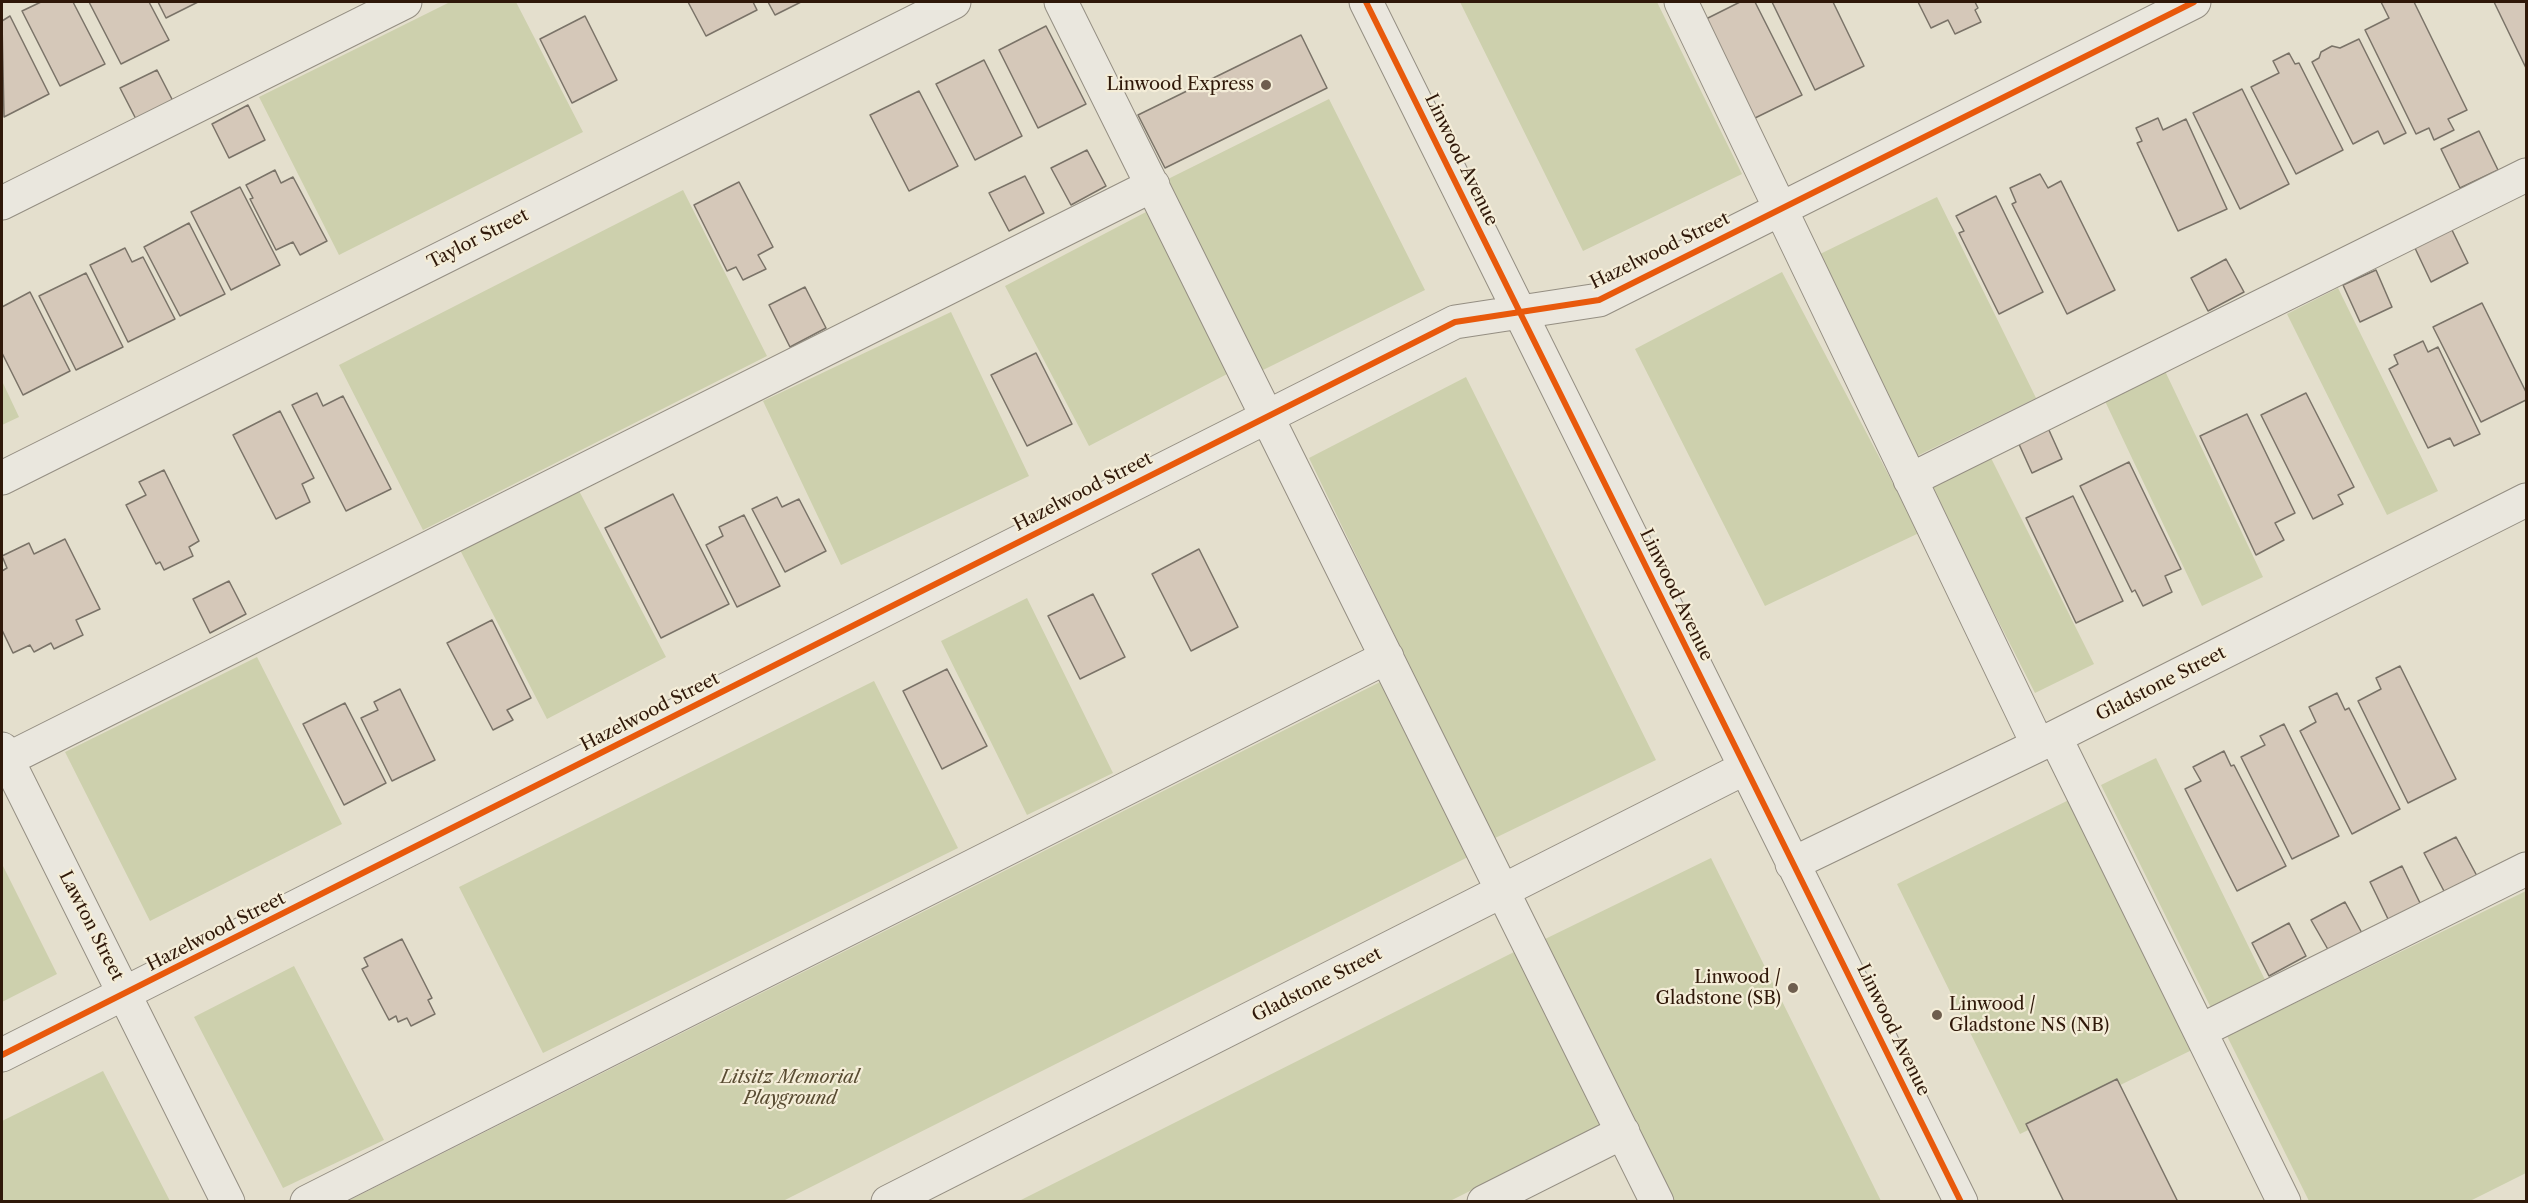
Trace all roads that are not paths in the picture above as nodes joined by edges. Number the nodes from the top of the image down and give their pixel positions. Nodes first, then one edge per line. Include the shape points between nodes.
1 (405, 2) edge
2 (954, 2) edge
3 (1061, 2) edge
4 (1366, 2) edge
5 (1681, 2) edge
6 (2194, 2) edge
7 (2526, 175) edge
8 (1153, 185) junction
9 (2, 203) edge
10 (1779, 209) junction
11 (1520, 314) junction
12 (1267, 416) junction
13 (2, 478) edge
14 (1910, 480) junction
15 (2526, 500) edge
16 (1387, 657) junction
17 (2046, 741) junction
18 (3, 757) edge
19 (1745, 768) junction
20 (1792, 864) junction
21 (2526, 868) edge
22 (1503, 890) junction
23 (126, 994) junction
24 (2200, 1031) junction
25 (2, 1055) edge
26 (1623, 1132) junction
27 (228, 1202) edge
28 (308, 1202) edge
29 (888, 1202) edge
30 (1484, 1202) edge
31 (1657, 1202) edge
32 (1961, 1202) edge
33 (2284, 1202) edge

1 - 9 street
2 - 13 street, Taylor Street
3 - 8 street
4 - 11 street, Linwood Avenue
5 - 10 street
6 - 10 street, Hazelwood Street
7 - 14 street
8 - 12 street
8 - 18 street
10 - 11 street, Hazelwood Street via 1599,300
10 - 14 street
11 - 12 street, Hazelwood Street via 1455,322
11 - 19 street, Linwood Avenue
12 - 16 street
12 - 23 street, Hazelwood Street
14 - 17 street
15 - 17 street, Gladstone Street
16 - 22 street
16 - 28 street
17 - 20 street, Gladstone Street
17 - 24 street
18 - 23 street, Lawton Street
19 - 20 street, Linwood Avenue
19 - 22 street, Gladstone Street
20 - 32 street, Linwood Avenue
21 - 24 street
22 - 26 street
22 - 29 street, Gladstone Street
23 - 25 street, Hazelwood Street
23 - 27 street, Lawton Street
24 - 33 street
26 - 30 street
26 - 31 street

